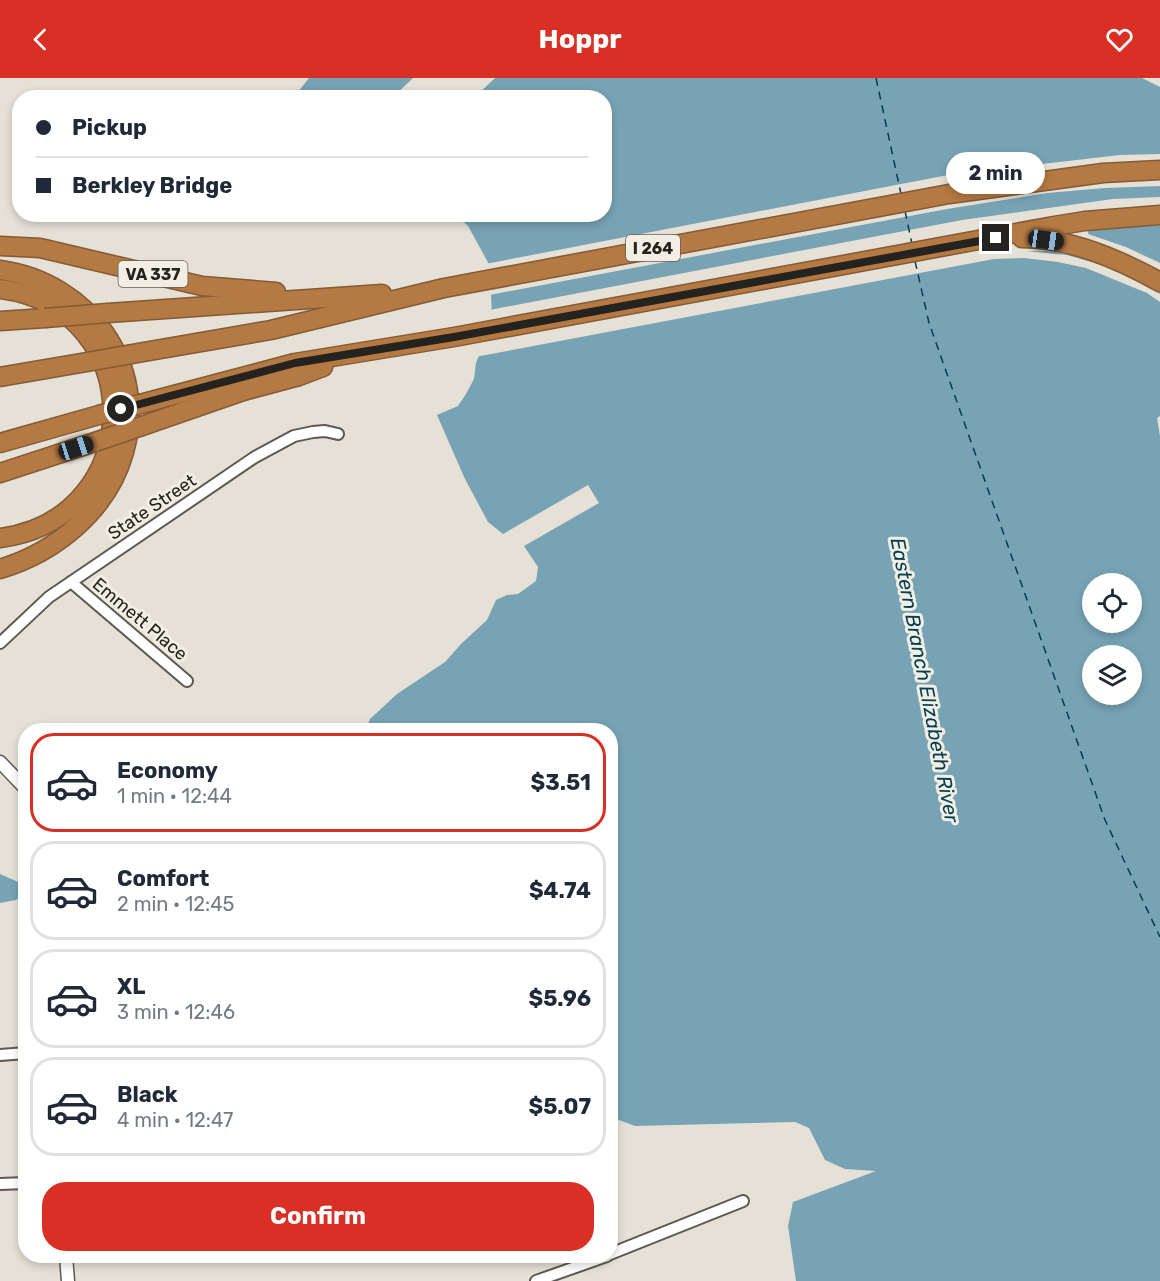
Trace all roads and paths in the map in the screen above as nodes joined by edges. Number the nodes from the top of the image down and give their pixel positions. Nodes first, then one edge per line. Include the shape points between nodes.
1 (1160, 170) edge
2 (1160, 214) edge
3 (996, 238) junction
4 (0, 246) edge
5 (0, 270) edge
6 (1160, 282) edge
7 (444, 288) junction
8 (0, 289) edge
9 (307, 300) junction
10 (0, 321) edge
11 (356, 354) junction
12 (0, 377) edge
13 (338, 434) dead end
14 (0, 443) edge
15 (0, 473) edge
16 (0, 538) edge
17 (0, 569) edge
18 (71, 582) junction
19 (0, 643) edge
20 (187, 681) dead end
21 (0, 762) edge
22 (18, 781) edge
23 (18, 1054) edge
24 (0, 1055) edge
25 (18, 1183) edge
26 (0, 1184) edge
27 (742, 1201) dead end
28 (618, 1251) edge
29 (67, 1263) edge
30 (587, 1263) edge
31 (68, 1281) edge
32 (536, 1281) edge

1 - 7 highway, I 264 via 1103,173 949,194
2 - 3 highway via 1085,221
3 - 6 highway via 1061,242 1094,251
3 - 11 highway
4 - 9 highway, VA 337 via 40,248 202,286 272,291
5 - 17 highway via 52,287 95,319 121,365 130,407 124,452 99,501 57,542
7 - 9 highway, VA 337
7 - 12 highway, I 264, bridge via 271,330
8 - 16 highway via 33,296 72,319 86,333 100,354 110,385 113,422 111,440 97,475 80,498 48,522
9 - 10 highway, bridge
11 - 14 highway, bridge via 295,363
11 - 15 highway, bridge
13 - 18 street, State Street via 313,432 279,443
18 - 19 street, State Street
18 - 20 street, Emmett Place
21 - 22 street
23 - 24 street
25 - 26 street
27 - 28 street
29 - 31 street
30 - 32 street

